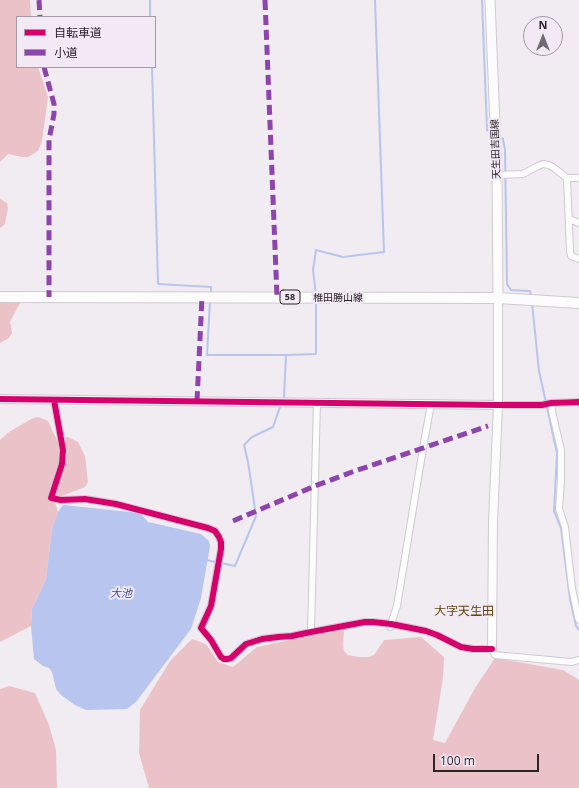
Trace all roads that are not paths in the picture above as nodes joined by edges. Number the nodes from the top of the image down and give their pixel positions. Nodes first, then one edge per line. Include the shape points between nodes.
1 (490, 0) edge
2 (497, 175) junction
3 (568, 178) junction
4 (579, 178) edge
5 (569, 219) junction
6 (579, 223) edge
7 (579, 259) edge
8 (0, 297) edge
9 (498, 298) junction
10 (579, 303) edge
11 (0, 399) edge
12 (54, 400) junction
13 (317, 402) junction
14 (579, 402) edge
15 (551, 403) junction
16 (431, 404) junction
17 (498, 405) junction
18 (579, 620) edge
19 (390, 626) junction
20 (311, 632) junction
21 (492, 649) junction
22 (579, 660) edge

1 - 2 main road, 天生田吉国線
2 - 3 street via 523,174 543,164 549,165
2 - 9 main road, 天生田吉国線
3 - 4 street
3 - 5 street
5 - 6 street
5 - 7 street via 571,256
8 - 9 main road, 椎田勝山線 / 58
9 - 10 main road, 椎田勝山線 / 58
9 - 17 street
11 - 12 street
12 - 13 street
12 - 20 street via 63,450 62,464 51,498 85,499 116,504 208,528 215,531 219,537 221,549 211,606 200,628 221,657 231,658 250,642
13 - 16 street
13 - 20 street
14 - 15 street
15 - 17 street
15 - 18 street via 561,450 559,509 565,527 572,588
16 - 17 street
16 - 19 street via 397,606
17 - 21 street via 493,522
19 - 20 street via 366,622
19 - 21 street via 437,635 461,648
21 - 22 street via 495,655 571,662

